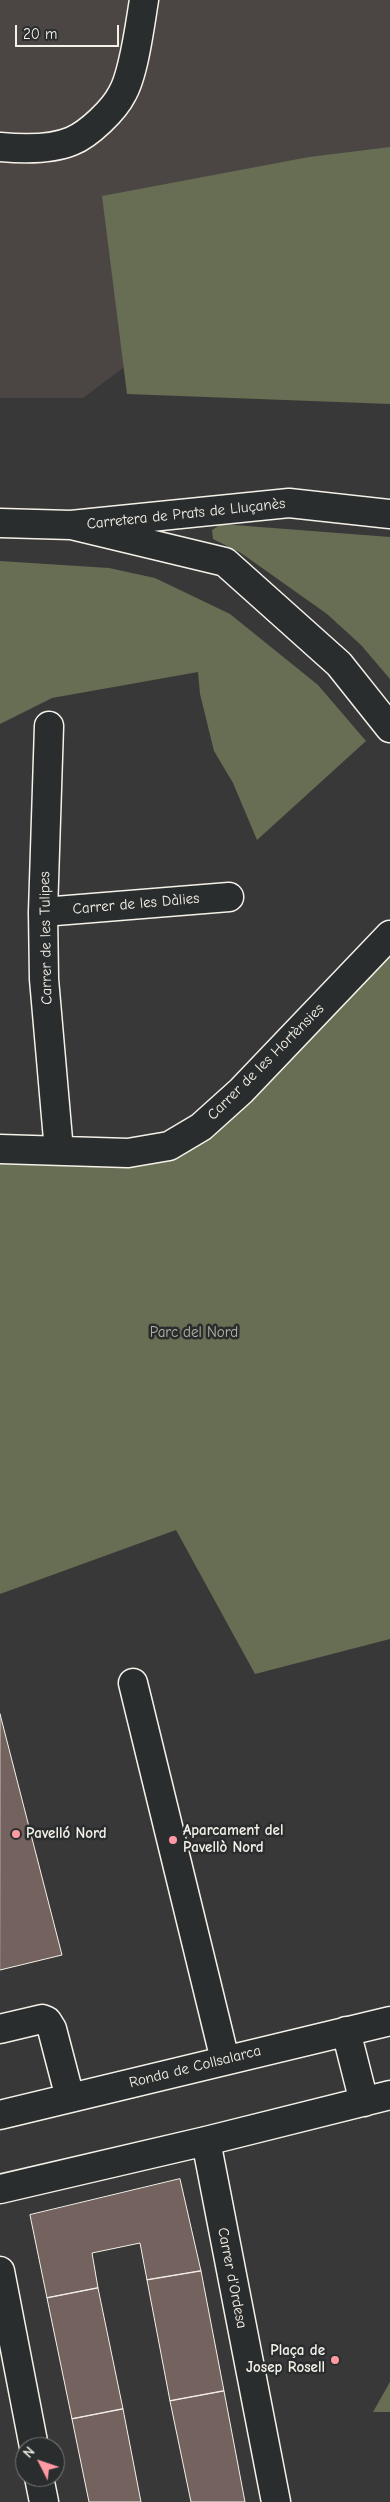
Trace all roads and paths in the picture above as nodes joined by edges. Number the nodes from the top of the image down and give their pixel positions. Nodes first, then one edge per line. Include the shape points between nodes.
1 (144, 0) edge
2 (0, 147) edge
3 (390, 514) edge
4 (0, 523) edge
5 (71, 525) junction
6 (49, 726) dead end
7 (390, 728) edge
8 (229, 897) dead end
9 (43, 912) junction
10 (390, 934) edge
11 (0, 1149) edge
12 (59, 1151) junction
13 (133, 1682) dead end
14 (390, 2021) edge
15 (0, 2029) edge
16 (346, 2031) junction
17 (225, 2060) junction
18 (390, 2095) edge
19 (70, 2098) junction
20 (364, 2102) junction
21 (0, 2115) edge
22 (206, 2142) junction
23 (0, 2189) edge
24 (0, 2271) edge
25 (32, 2437) edge
26 (41, 2487) edge
27 (44, 2502) edge
28 (276, 2502) edge

1 - 2 street via 123,93 100,121 72,141 28,150
3 - 5 street, Carretera de Prats de Lluçanès via 289,502
4 - 5 street, Carretera de Prats de Lluçanès
5 - 7 street, Carretera de Prats de Lluçanès via 225,562 339,664
6 - 9 street, Carrer de les Tulipes
8 - 9 street, Carrer de les Dàlies
9 - 12 street, Carrer de les Tulipes via 44,980
10 - 12 street, Carrer de les Hortènsies via 241,1091 201,1127 169,1146 128,1153
11 - 12 street, Carrer de les Hortènsies
13 - 17 street
14 - 16 street, Ronda de Collsalarca
15 - 19 street via 47,2020
16 - 17 street, Ronda de Collsalarca
16 - 20 street
17 - 19 street, Ronda de Collsalarca
18 - 20 street
19 - 21 street, Ronda de Collsalarca
20 - 22 street
22 - 23 street
22 - 28 street, Carrer d'Ordesa
24 - 25 street
26 - 27 street

